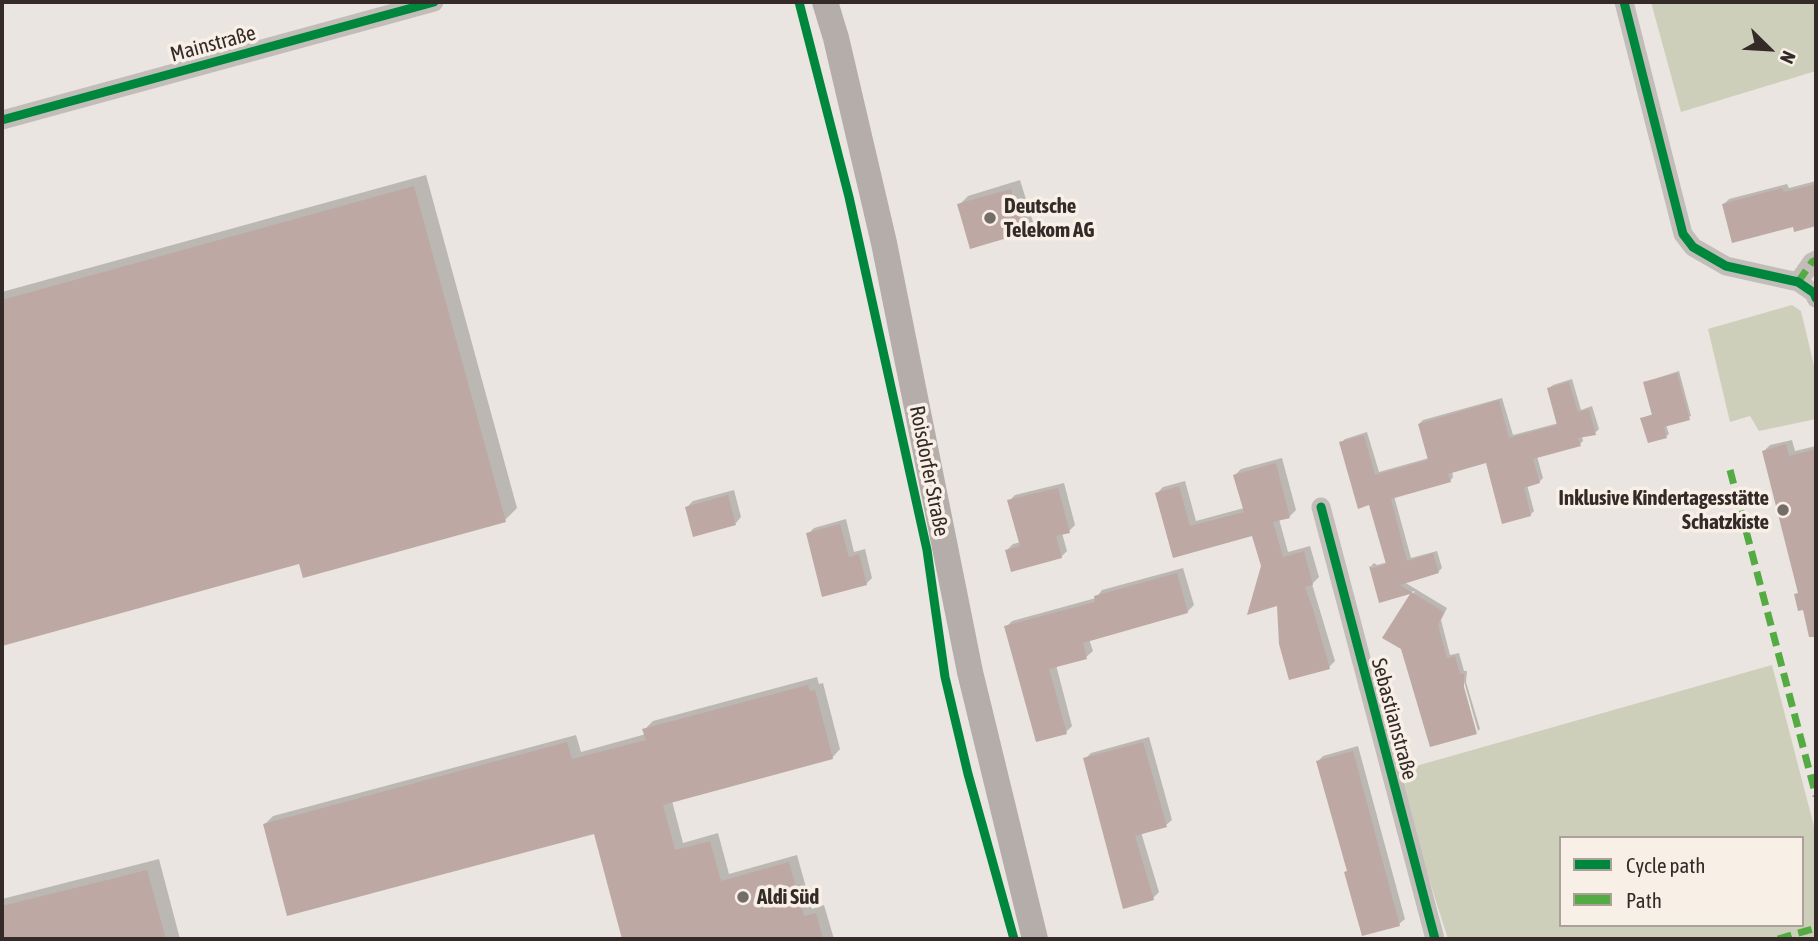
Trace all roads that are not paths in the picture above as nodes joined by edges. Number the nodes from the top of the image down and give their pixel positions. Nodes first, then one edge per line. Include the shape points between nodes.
1 (433, 2) edge
2 (825, 2) edge
3 (839, 2) edge
4 (1624, 2) edge
5 (836, 38) junction
6 (2, 120) edge
7 (1816, 260) edge
8 (1798, 282) junction
9 (1816, 298) edge
10 (1321, 507) dead end
11 (1035, 939) edge
12 (1435, 939) edge

1 - 6 street, Mainstraße
2 - 5 main road, Roisdorfer Straße
3 - 5 street
4 - 8 street via 1683,234 1693,247 1726,266
5 - 11 main road, Roisdorfer Straße via 884,243 970,672
7 - 8 street
8 - 9 street
10 - 12 street, Sebastianstraße

